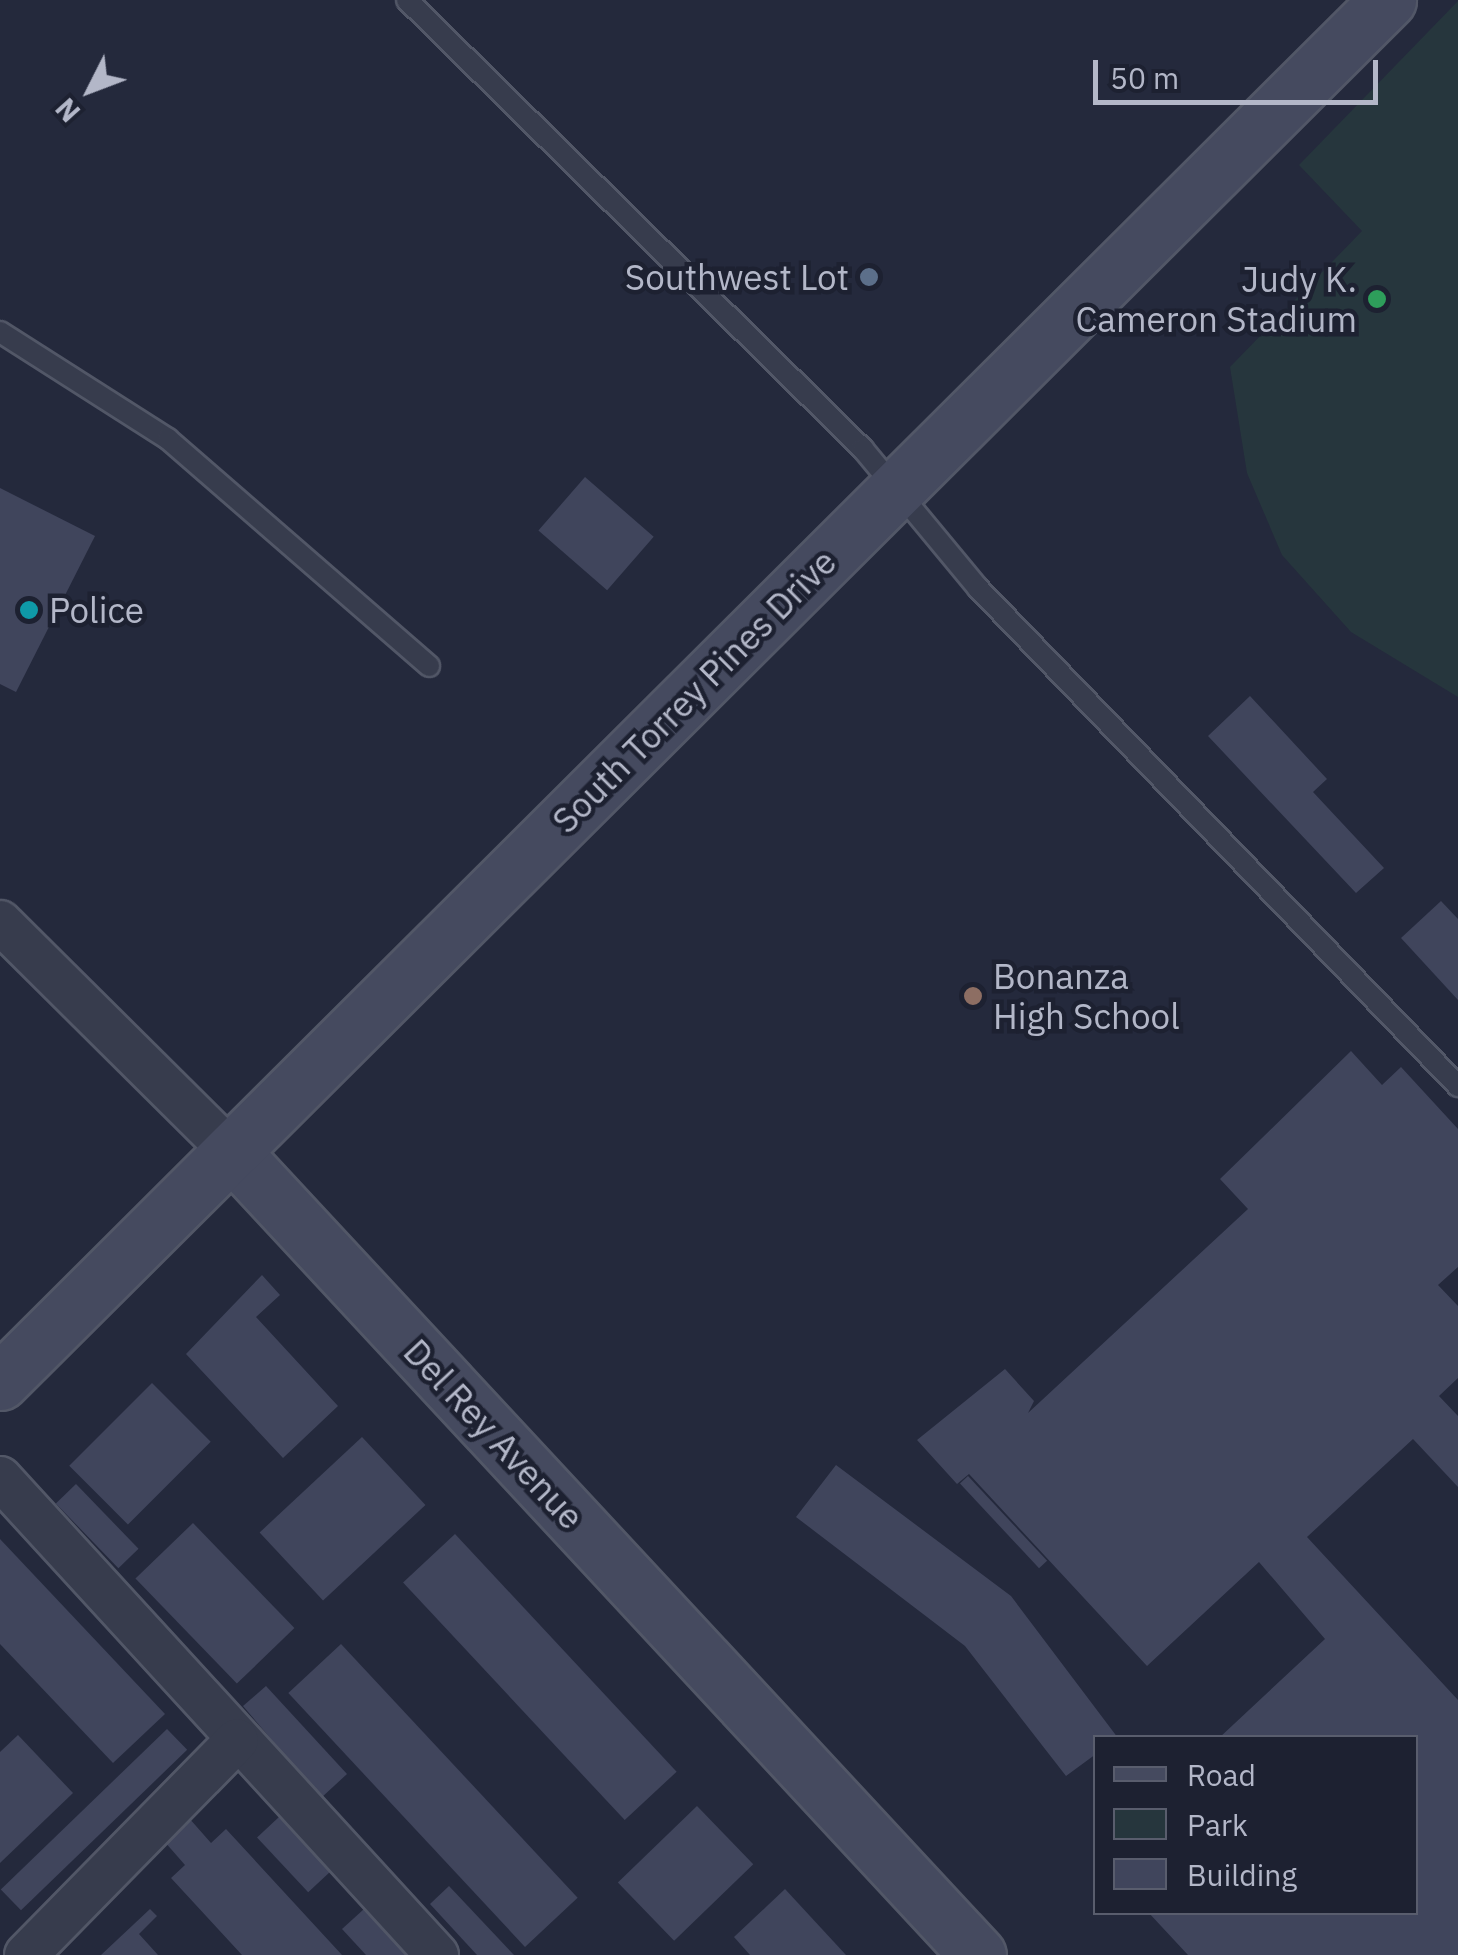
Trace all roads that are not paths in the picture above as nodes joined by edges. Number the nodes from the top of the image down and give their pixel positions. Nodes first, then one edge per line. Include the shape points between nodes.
1 (408, 0) edge
2 (1388, 0) edge
3 (0, 332) edge
4 (895, 490) junction
5 (429, 666) dead end
6 (0, 922) edge
7 (1458, 1086) edge
8 (232, 1152) junction
9 (0, 1382) edge
10 (0, 1478) edge
11 (237, 1740) junction
12 (26, 1955) edge
13 (437, 1955) edge
14 (978, 1955) edge

1 - 4 lane via 863,450
2 - 4 main road, South Torrey Pines Drive
3 - 5 lane via 168,439
4 - 7 lane via 1063,678
4 - 8 main road, South Torrey Pines Drive
6 - 8 street, Del Rey Avenue
8 - 9 main road, South Torrey Pines Drive
8 - 14 main road, Del Rey Avenue
10 - 11 street
11 - 12 street
11 - 13 street

